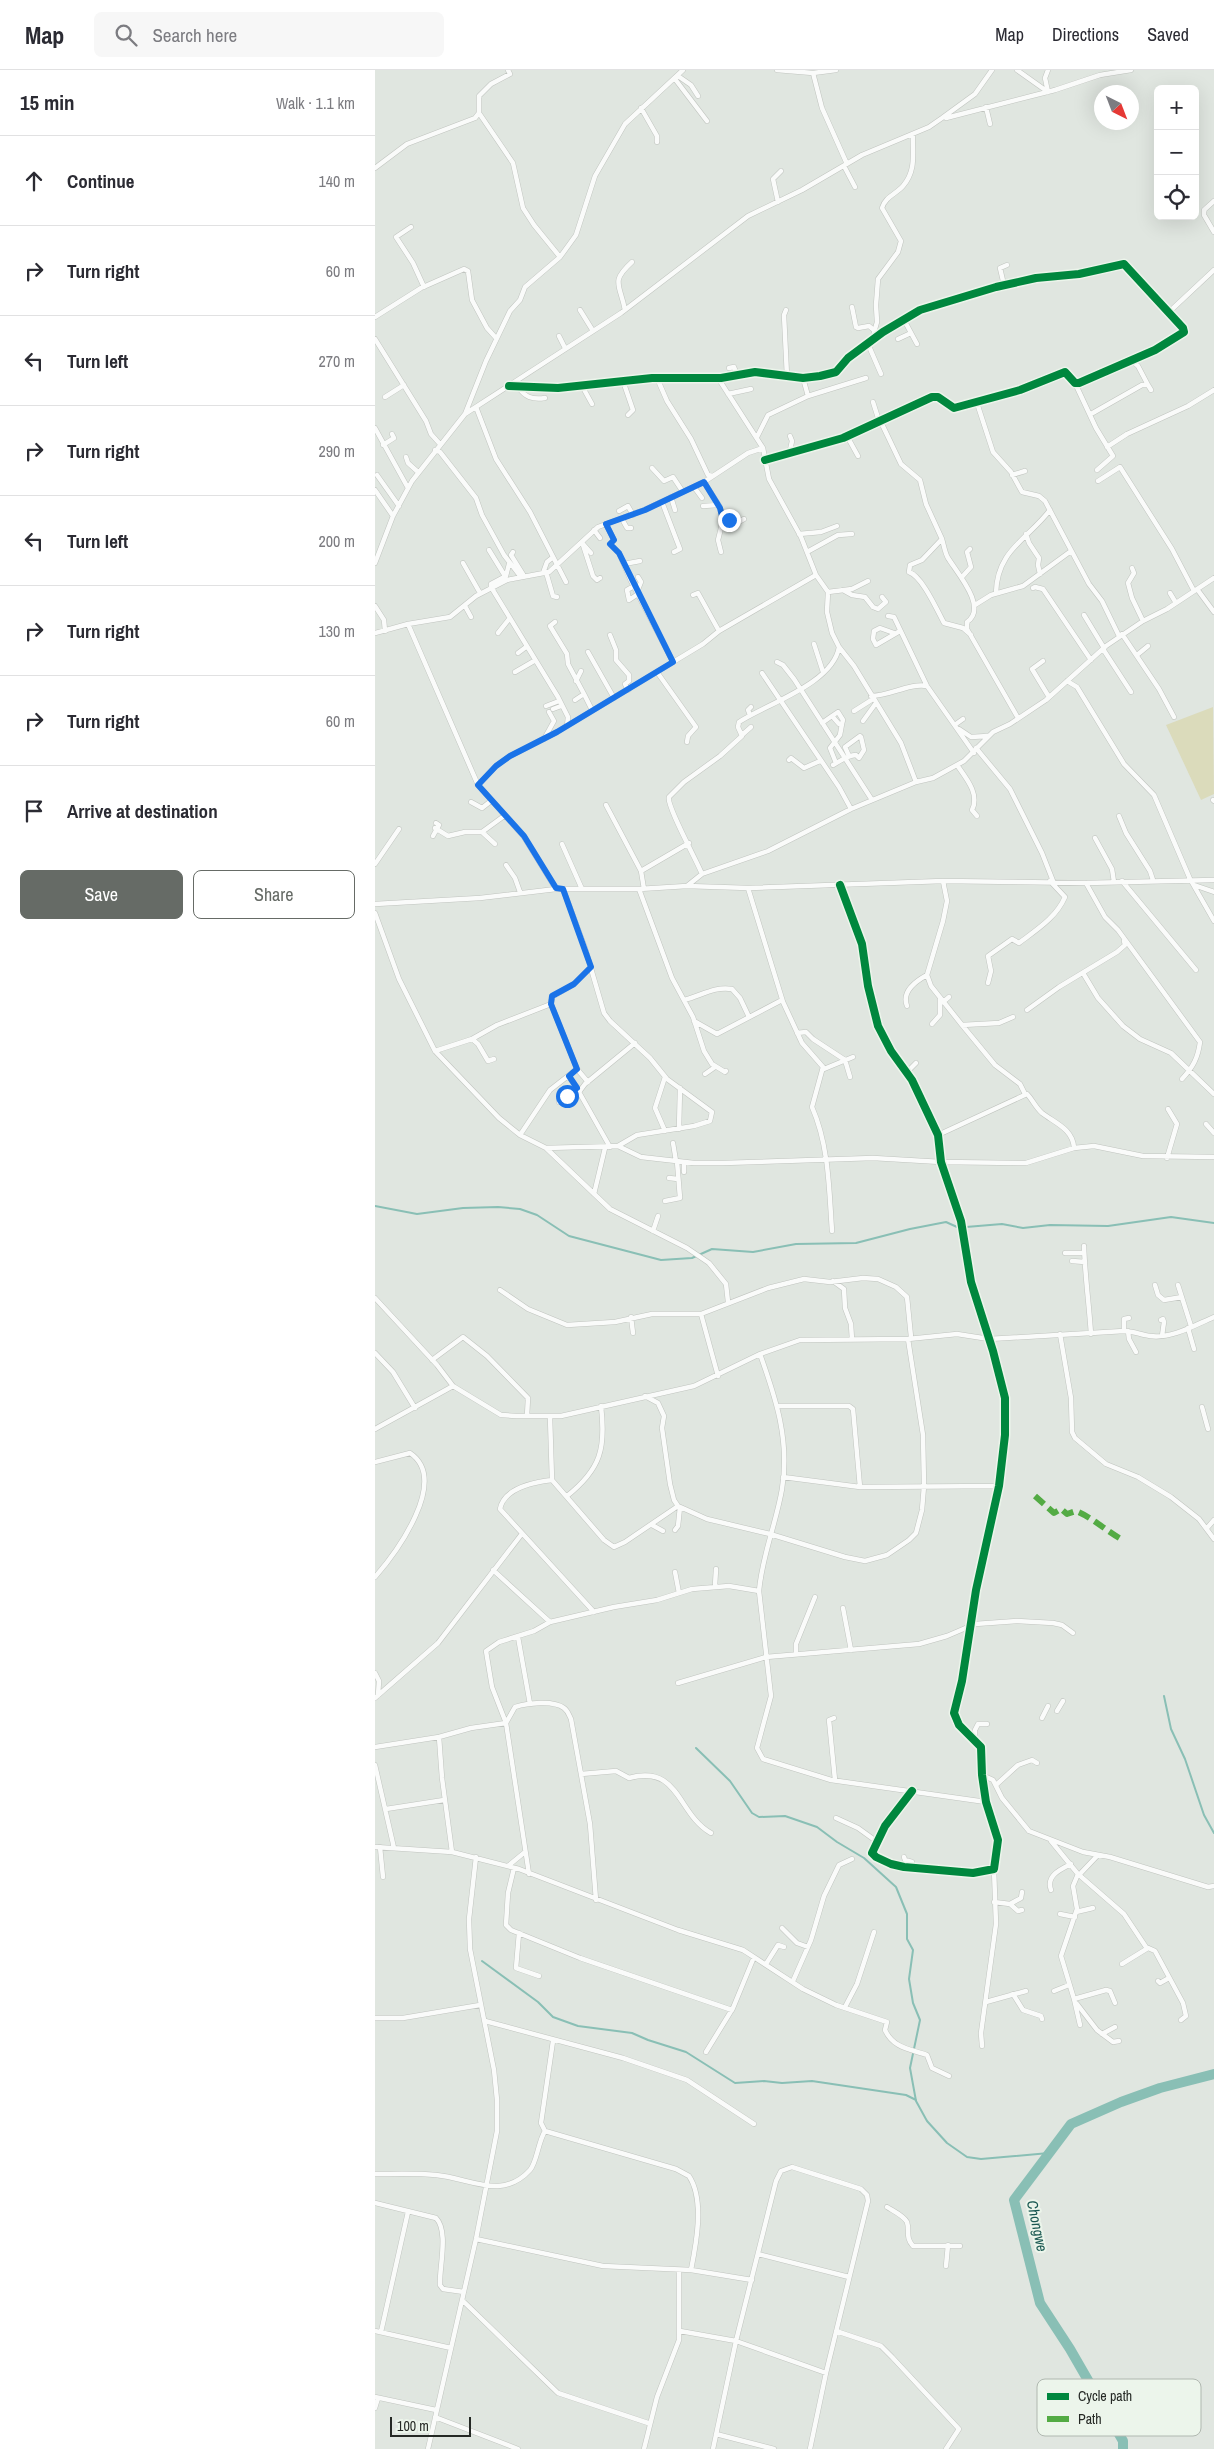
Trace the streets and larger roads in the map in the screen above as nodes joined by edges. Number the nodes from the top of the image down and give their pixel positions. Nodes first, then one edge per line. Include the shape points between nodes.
1 (508, 70) edge
2 (683, 70) edge
3 (777, 70) edge
4 (836, 70) edge
5 (992, 70) edge
6 (1017, 70) edge
7 (1048, 70) edge
8 (1131, 70) edge
9 (813, 73) junction
10 (676, 78) junction
11 (1048, 92) junction
12 (699, 96) dead end
13 (641, 108) junction
14 (986, 108) junction
15 (479, 112) junction
16 (942, 118) junction
17 (707, 121) dead end
18 (990, 124) dead end
19 (913, 134) junction
20 (657, 142) dead end
21 (845, 165) junction
22 (375, 168) edge
23 (781, 171) dead end
24 (855, 187) dead end
25 (1214, 201) edge
26 (778, 202) junction
27 (411, 227) dead end
28 (1214, 232) edge
29 (560, 257) junction
30 (632, 262) dead end
31 (1007, 265) dead end
32 (1214, 270) edge
33 (1004, 285) junction
34 (423, 287) junction
35 (852, 307) dead end
36 (580, 310) dead end
37 (625, 310) junction
38 (786, 310) dead end
39 (1169, 312) junction
40 (375, 317) edge
41 (903, 318) junction
42 (593, 331) junction
43 (875, 331) junction
44 (911, 333) junction
45 (559, 336) dead end
46 (375, 338) edge
47 (496, 338) junction
48 (898, 339) dead end
49 (872, 340) junction
50 (868, 344) junction
51 (917, 344) dead end
52 (565, 348) junction
53 (1131, 360) junction
54 (729, 368) dead end
55 (881, 374) dead end
56 (737, 375) junction
57 (787, 376) junction
58 (657, 378) junction
59 (718, 378) junction
60 (803, 378) junction
61 (866, 378) dead end
62 (623, 381) junction
63 (1075, 383) junction
64 (581, 384) junction
65 (404, 385) junction
66 (509, 386) junction
67 (518, 387) junction
68 (751, 389) dead end
69 (1214, 390) edge
70 (728, 394) junction
71 (808, 396) junction
72 (385, 397) dead end
73 (545, 398) dead end
74 (873, 402) dead end
75 (977, 403) junction
76 (592, 404) dead end
77 (476, 407) junction
78 (465, 414) junction
79 (1091, 414) junction
80 (628, 415) dead end
81 (879, 421) junction
82 (375, 428) edge
83 (392, 434) dead end
84 (789, 436) dead end
85 (847, 436) junction
86 (757, 437) junction
87 (440, 444) junction
88 (383, 445) junction
89 (1107, 447) junction
90 (763, 448) junction
91 (435, 450) junction
92 (789, 455) junction
93 (858, 456) dead end
94 (406, 457) dead end
95 (765, 460) junction
96 (652, 468) dead end
97 (1097, 470) dead end
98 (1025, 471) dead end
99 (418, 472) junction
100 (377, 475) dead end
101 (1012, 475) junction
102 (713, 476) junction
103 (1098, 481) dead end
104 (704, 482) junction
105 (694, 486) junction
106 (408, 488) junction
107 (375, 490) edge
108 (683, 492) junction
109 (671, 497) junction
110 (702, 498) dead end
111 (662, 502) junction
112 (718, 504) junction
113 (399, 506) junction
114 (703, 506) dead end
115 (675, 510) dead end
116 (1050, 510) junction
117 (619, 511) dead end
118 (633, 515) junction
119 (393, 516) junction
120 (622, 519) junction
121 (744, 519) dead end
122 (723, 520) junction
123 (606, 524) junction
124 (837, 526) dead end
125 (631, 528) dead end
126 (594, 530) junction
127 (799, 534) junction
128 (852, 534) dead end
129 (1026, 534) junction
130 (600, 538) dead end
131 (942, 539) junction
132 (582, 543) junction
133 (970, 549) dead end
134 (489, 550) dead end
135 (1071, 551) junction
136 (513, 552) dead end
137 (674, 552) dead end
138 (721, 552) dead end
139 (807, 552) junction
140 (377, 553) edge
141 (591, 553) dead end
142 (552, 558) junction
143 (639, 561) dead end
144 (375, 563) edge
145 (463, 563) dead end
146 (509, 564) junction
147 (624, 564) junction
148 (556, 566) junction
149 (1132, 568) dead end
150 (545, 573) junction
151 (1040, 574) junction
152 (816, 575) junction
153 (506, 577) junction
154 (523, 577) junction
155 (638, 577) dead end
156 (962, 577) junction
157 (600, 578) dead end
158 (1214, 578) edge
159 (868, 581) dead end
160 (566, 582) dead end
161 (634, 586) junction
162 (491, 587) junction
163 (1033, 588) dead end
164 (843, 590) junction
165 (1196, 590) junction
166 (828, 592) junction
167 (1170, 592) dead end
168 (480, 593) junction
169 (637, 593) junction
170 (995, 593) junction
171 (693, 595) dead end
172 (557, 597) dead end
173 (882, 597) dead end
174 (1176, 603) junction
175 (975, 605) junction
176 (375, 606) edge
177 (465, 606) junction
178 (1214, 612) edge
179 (1084, 615) dead end
180 (888, 616) dead end
181 (471, 617) dead end
182 (510, 618) junction
183 (1143, 621) junction
184 (555, 622) dead end
185 (408, 624) junction
186 (385, 631) junction
187 (719, 631) junction
188 (900, 631) junction
189 (375, 633) edge
190 (497, 633) dead end
191 (894, 633) junction
192 (610, 635) dead end
193 (971, 635) junction
194 (1121, 635) junction
195 (814, 644) dead end
196 (1148, 646) dead end
197 (526, 647) junction
198 (839, 647) junction
199 (1103, 648) junction
200 (588, 652) dead end
201 (518, 653) dead end
202 (1137, 656) junction
203 (1091, 660) junction
204 (534, 661) junction
205 (1043, 661) dead end
206 (673, 662) junction
207 (777, 662) dead end
208 (581, 671) dead end
209 (515, 672) dead end
210 (657, 672) junction
211 (823, 672) junction
212 (762, 673) dead end
213 (576, 681) junction
214 (1067, 681) junction
215 (927, 686) junction
216 (628, 690) junction
217 (801, 691) junction
218 (584, 692) junction
219 (1131, 692) dead end
220 (1049, 697) junction
221 (614, 698) junction
222 (873, 699) junction
223 (575, 700) dead end
224 (559, 701) junction
225 (782, 701) junction
226 (546, 706) dead end
227 (561, 706) junction
228 (751, 707) dead end
229 (592, 710) junction
230 (854, 711) dead end
231 (751, 715) junction
232 (1174, 717) dead end
233 (1018, 718) junction
234 (963, 719) dead end
235 (863, 720) dead end
236 (554, 721) junction
237 (822, 722) junction
238 (566, 727) junction
239 (751, 727) dead end
240 (957, 727) junction
241 (742, 735) junction
242 (988, 736) junction
243 (544, 739) junction
244 (687, 742) dead end
245 (835, 743) junction
246 (975, 751) junction
247 (847, 757) junction
248 (789, 760) dead end
249 (820, 760) junction
250 (957, 765) junction
251 (915, 782) junction
252 (478, 785) junction
253 (872, 800) junction
254 (491, 801) junction
255 (471, 802) dead end
256 (606, 805) dead end
257 (851, 809) junction
258 (504, 816) junction
259 (977, 816) dead end
260 (1119, 816) dead end
261 (399, 829) dead end
262 (482, 832) junction
263 (433, 836) dead end
264 (1095, 838) dead end
265 (689, 843) junction
266 (495, 844) dead end
267 (562, 844) dead end
268 (375, 864) edge
269 (506, 865) dead end
270 (641, 871) junction
271 (703, 874) junction
272 (1189, 879) junction
273 (1153, 880) junction
274 (1214, 880) edge
275 (943, 881) junction
276 (1052, 881) junction
277 (1114, 882) junction
278 (1122, 882) junction
279 (1086, 883) junction
280 (840, 885) junction
281 (1194, 885) junction
282 (687, 886) junction
283 (556, 888) junction
284 (748, 888) junction
285 (563, 889) junction
286 (582, 889) junction
287 (642, 889) junction
288 (520, 892) junction
289 (1214, 892) edge
290 (375, 904) edge
291 (375, 913) edge
292 (1214, 921) edge
293 (1123, 940) junction
294 (591, 967) junction
295 (1196, 970) dead end
296 (1083, 973) junction
297 (927, 975) junction
298 (921, 978) junction
299 (988, 983) dead end
300 (931, 987) junction
301 (949, 996) dead end
302 (684, 1000) junction
303 (782, 1000) junction
304 (941, 1000) junction
305 (551, 1004) junction
306 (907, 1006) dead end
307 (1027, 1010) dead end
308 (952, 1013) junction
309 (940, 1015) junction
310 (749, 1017) junction
311 (1013, 1017) dead end
312 (694, 1021) junction
313 (932, 1024) dead end
314 (962, 1024) junction
315 (797, 1033) junction
316 (472, 1039) junction
317 (635, 1044) junction
318 (435, 1051) junction
319 (853, 1057) dead end
320 (494, 1059) dead end
321 (845, 1060) junction
322 (916, 1062) dead end
323 (715, 1067) junction
324 (577, 1069) junction
325 (823, 1069) junction
326 (1191, 1070) junction
327 (726, 1071) dead end
328 (906, 1072) junction
329 (705, 1074) dead end
330 (569, 1076) junction
331 (665, 1077) junction
332 (850, 1077) dead end
333 (1182, 1079) dead end
334 (588, 1082) junction
335 (680, 1088) junction
336 (578, 1089) junction
337 (1025, 1094) junction
338 (1214, 1094) edge
339 (559, 1102) dead end
340 (1168, 1109) dead end
341 (1206, 1124) dead end
342 (679, 1129) junction
343 (665, 1132) junction
344 (1214, 1132) edge
345 (520, 1135) junction
346 (938, 1135) junction
347 (673, 1143) dead end
348 (619, 1146) junction
349 (607, 1147) junction
350 (546, 1148) junction
351 (1074, 1148) junction
352 (1214, 1157) edge
353 (827, 1158) junction
354 (1167, 1158) junction
355 (677, 1161) junction
356 (684, 1162) junction
357 (941, 1162) junction
358 (684, 1172) dead end
359 (669, 1178) dead end
360 (679, 1179) junction
361 (594, 1194) junction
362 (665, 1201) dead end
363 (658, 1216) dead end
364 (653, 1231) junction
365 (832, 1231) dead end
366 (1084, 1246) dead end
367 (1065, 1253) dead end
368 (1084, 1253) junction
369 (1072, 1261) dead end
370 (1085, 1262) junction
371 (833, 1281) junction
372 (1155, 1285) dead end
373 (1178, 1285) dead end
374 (501, 1290) dead end
375 (1182, 1297) junction
376 (375, 1298) edge
377 (728, 1302) junction
378 (701, 1314) junction
379 (1214, 1316) edge
380 (631, 1317) junction
381 (1129, 1318) dead end
382 (1161, 1320) dead end
383 (1190, 1327) junction
384 (1126, 1331) junction
385 (633, 1333) dead end
386 (1060, 1334) junction
387 (1091, 1334) junction
388 (1162, 1336) junction
389 (910, 1338) junction
390 (989, 1339) junction
391 (852, 1340) junction
392 (1195, 1348) dead end
393 (1136, 1352) dead end
394 (375, 1353) edge
395 (760, 1354) junction
396 (433, 1360) junction
397 (718, 1376) junction
398 (453, 1386) junction
399 (645, 1396) junction
400 (601, 1406) junction
401 (779, 1406) junction
402 (1202, 1407) dead end
403 (415, 1408) junction
404 (527, 1416) junction
405 (550, 1417) junction
406 (375, 1429) edge
407 (1208, 1429) dead end
408 (375, 1462) edge
409 (783, 1477) junction
410 (552, 1480) junction
411 (924, 1486) junction
412 (999, 1486) junction
413 (860, 1487) junction
414 (567, 1496) junction
415 (679, 1507) junction
416 (1214, 1520) edge
417 (651, 1525) junction
418 (1207, 1528) junction
419 (675, 1530) dead end
420 (663, 1531) dead end
421 (770, 1534) junction
422 (521, 1535) junction
423 (1214, 1540) edge
424 (716, 1569) dead end
425 (493, 1570) junction
426 (675, 1572) dead end
427 (375, 1577) edge
428 (715, 1586) junction
429 (759, 1591) junction
430 (679, 1593) junction
431 (815, 1597) dead end
432 (843, 1608) dead end
433 (594, 1612) junction
434 (550, 1622) junction
435 (969, 1627) junction
436 (1073, 1633) dead end
437 (518, 1637) junction
438 (851, 1650) junction
439 (796, 1654) junction
440 (766, 1657) junction
441 (375, 1673) edge
442 (678, 1683) dead end
443 (377, 1697) edge
444 (1063, 1701) dead end
445 (530, 1704) junction
446 (1048, 1706) dead end
447 (1057, 1711) dead end
448 (834, 1718) dead end
449 (1043, 1718) dead end
450 (506, 1723) junction
451 (987, 1724) dead end
452 (439, 1737) junction
453 (976, 1741) junction
454 (375, 1747) edge
455 (1037, 1763) dead end
456 (375, 1765) edge
457 (581, 1774) junction
458 (981, 1775) junction
459 (835, 1780) junction
460 (996, 1785) junction
461 (912, 1791) junction
462 (444, 1800) junction
463 (986, 1802) junction
464 (387, 1809) junction
465 (837, 1818) dead end
466 (711, 1833) dead end
467 (1049, 1840) junction
468 (876, 1841) junction
469 (377, 1847) edge
470 (394, 1848) junction
471 (452, 1852) junction
472 (525, 1852) junction
473 (1098, 1855) junction
474 (476, 1857) junction
475 (904, 1857) dead end
476 (852, 1859) dead end
477 (1071, 1864) junction
478 (508, 1866) junction
479 (912, 1867) junction
480 (514, 1868) junction
481 (994, 1869) junction
482 (529, 1874) junction
483 (1079, 1875) junction
484 (383, 1877) dead end
485 (1214, 1886) edge
486 (1051, 1890) dead end
487 (1021, 1892) dead end
488 (596, 1900) junction
489 (994, 1902) junction
490 (1010, 1904) junction
491 (1093, 1908) dead end
492 (1023, 1910) dead end
493 (1060, 1914) dead end
494 (1076, 1915) junction
495 (782, 1928) dead end
496 (873, 1932) dead end
497 (519, 1933) junction
498 (784, 1947) dead end
499 (808, 1947) junction
500 (1149, 1948) junction
501 (754, 1957) junction
502 (766, 1964) junction
503 (1123, 1964) dead end
504 (539, 1976) dead end
505 (1169, 1978) junction
506 (793, 1981) junction
507 (1159, 1981) dead end
508 (1069, 1985) junction
509 (1026, 1991) dead end
510 (1054, 1991) dead end
511 (1013, 1994) junction
512 (1074, 2000) junction
513 (986, 2002) junction
514 (1115, 2003) dead end
515 (480, 2005) junction
516 (845, 2007) junction
517 (732, 2010) junction
518 (375, 2018) edge
519 (1042, 2019) dead end
520 (1181, 2020) dead end
521 (485, 2021) junction
522 (1079, 2025) dead end
523 (1115, 2027) dead end
524 (1102, 2034) junction
525 (553, 2041) junction
526 (1119, 2041) dead end
527 (982, 2046) dead end
528 (706, 2052) dead end
529 (949, 2076) dead end
530 (754, 2124) dead end
531 (545, 2131) junction
532 (375, 2174) edge
533 (487, 2187) junction
534 (375, 2202) edge
535 (887, 2206) dead end
536 (408, 2212) junction
537 (476, 2239) junction
538 (948, 2245) junction
539 (960, 2246) dead end
540 (758, 2254) junction
541 (946, 2266) dead end
542 (691, 2270) junction
543 (679, 2271) junction
544 (849, 2277) junction
545 (752, 2280) junction
546 (464, 2292) junction
547 (462, 2300) junction
548 (375, 2330) edge
549 (680, 2331) junction
550 (835, 2331) junction
551 (381, 2332) junction
552 (735, 2341) junction
553 (451, 2348) junction
554 (826, 2373) junction
555 (376, 2398) edge
556 (375, 2408) edge
557 (436, 2410) junction
558 (435, 2417) junction
559 (648, 2423) junction
560 (716, 2434) junction
561 (428, 2449) edge
562 (517, 2449) edge
563 (644, 2449) edge
564 (713, 2449) edge
565 (775, 2449) edge
566 (810, 2449) edge
567 (946, 2449) edge

1 - 15 street via 510,74 491,84 479,96
2 - 10 street
3 - 9 street
4 - 9 street
5 - 16 street via 975,94
6 - 11 street
7 - 11 street via 1045,78
8 - 11 street via 1101,75
9 - 21 street via 822,108
10 - 12 street via 691,85
10 - 13 street
10 - 17 street
11 - 14 street
13 - 20 street via 657,136
13 - 29 street via 625,124 605,157 595,176 576,235
14 - 16 street
14 - 18 street
15 - 22 street via 465,123 407,144
15 - 29 street via 513,163 523,208
16 - 19 street
19 - 21 street
19 - 43 street via 911,175 882,208 901,240 898,252 878,279
21 - 24 street
21 - 26 street
23 - 26 street via 773,179
25 - 28 street via 1204,210 1204,215
26 - 37 street via 733,225
27 - 34 street via 396,236
29 - 47 street via 525,287
30 - 37 street via 619,274
31 - 33 street via 1000,268
32 - 39 street
33 - 39 street via 1093,272 1124,264
33 - 41 street
34 - 40 street
34 - 47 street via 467,269 473,300 487,328
35 - 43 street via 856,327 869,326
36 - 42 street
37 - 42 street
38 - 57 street
39 - 53 street via 1184,332
41 - 44 street
41 - 49 street
42 - 52 street
43 - 49 street
44 - 48 street
44 - 51 street
45 - 52 street
46 - 65 street
47 - 78 street
49 - 50 street
50 - 55 street
50 - 60 street via 848,358 836,372
52 - 66 street
53 - 63 street
53 - 79 street via 1150,388 1131,391
54 - 56 street via 734,367
56 - 57 street via 755,372
56 - 59 street
57 - 60 street
58 - 59 street
58 - 62 street
58 - 102 street via 708,475
59 - 70 street
60 - 71 street
61 - 71 street
62 - 64 street
62 - 80 street via 633,410
63 - 75 street via 1065,372 1034,386
63 - 79 street
64 - 67 street via 558,388
64 - 76 street
65 - 72 street
65 - 87 street
66 - 67 street
66 - 77 street
67 - 73 street via 533,399
68 - 70 street
69 - 89 street
70 - 86 street
71 - 86 street via 768,415
74 - 81 street
75 - 81 street via 954,408 932,397
75 - 101 street via 993,452
77 - 78 street
77 - 142 street via 496,459 530,512
78 - 87 street
79 - 89 street
81 - 85 street
81 - 131 street via 902,465 920,480 926,504
82 - 88 street
83 - 88 street via 394,438
84 - 92 street
85 - 92 street
85 - 93 street
86 - 90 street
87 - 91 street
88 - 106 street
89 - 97 street via 1113,456
90 - 95 street
90 - 102 street via 737,459
91 - 99 street
91 - 146 street via 440,452 476,498
92 - 95 street
94 - 99 street
95 - 127 street via 769,479
96 - 108 street via 664,482 673,477
98 - 101 street
99 - 106 street
100 - 113 street
101 - 116 street via 1022,492 1039,496
102 - 104 street
103 - 165 street via 1120,467
104 - 105 street
104 - 112 street
105 - 108 street
105 - 110 street
106 - 113 street
107 - 119 street
108 - 109 street
109 - 111 street
109 - 115 street
111 - 118 street
111 - 137 street via 680,550
112 - 114 street
112 - 122 street
113 - 119 street
116 - 129 street
116 - 135 street
117 - 118 street via 628,506
118 - 120 street
119 - 140 street
120 - 123 street
120 - 125 street via 627,528
121 - 122 street via 735,524
122 - 138 street via 718,540
123 - 126 street
123 - 147 street via 614,540 610,544
124 - 127 street via 821,532
126 - 130 street
126 - 132 street
127 - 139 street
128 - 139 street via 837,535
129 - 151 street via 1039,558
129 - 170 street via 1015,544 1001,566
131 - 156 street via 948,558
131 - 193 street via 922,560 911,565 909,572 924,587 944,623 963,628
132 - 141 street
132 - 148 street
132 - 157 street via 593,576 597,580
133 - 156 street via 967,552 971,567
134 - 153 street
135 - 151 street
135 - 194 street
136 - 154 street via 511,554
139 - 152 street
140 - 144 street
142 - 148 street
142 - 150 street via 547,562
143 - 147 street
145 - 168 street
146 - 153 street
146 - 154 street
147 - 161 street
148 - 150 street
148 - 160 street
149 - 183 street via 1135,573 1128,583
150 - 154 street
150 - 172 street via 553,596
151 - 170 street via 1023,586
152 - 166 street
152 - 187 street
153 - 154 street
153 - 162 street
155 - 169 street via 641,582
156 - 175 street
158 - 165 street
159 - 164 street
161 - 169 street
161 - 169 street via 627,590 629,600
162 - 168 street
162 - 182 street
163 - 203 street via 1043,589
164 - 166 street
164 - 173 street via 865,597 877,609 886,602
165 - 174 street
165 - 178 street
166 - 198 street via 827,612
167 - 174 street
168 - 177 street
169 - 206 street
170 - 175 street
171 - 187 street via 698,593
174 - 183 street
175 - 193 street via 976,612 967,622
176 - 186 street via 384,620
177 - 181 street
177 - 185 street via 450,617
179 - 199 street
180 - 188 street via 893,617
182 - 190 street
182 - 197 street
183 - 194 street
184 - 213 street via 550,626 567,654
185 - 186 street
185 - 252 street
186 - 189 street
187 - 206 street
188 - 191 street
188 - 215 street
191 - 191 street via 880,628 874,632 873,639 876,645
192 - 216 street via 616,650 615,660 629,675 625,684
193 - 233 street
194 - 199 street
194 - 202 street
195 - 211 street
196 - 202 street
197 - 201 street
197 - 204 street
198 - 211 street via 835,659
198 - 222 street via 855,666
199 - 203 street
199 - 219 street
200 - 221 street
202 - 232 street
203 - 214 street
204 - 209 street
204 - 224 street
205 - 220 street via 1032,669
206 - 210 street
207 - 217 street
208 - 213 street
210 - 216 street
210 - 244 street via 696,727
211 - 217 street
212 - 225 street
213 - 218 street
214 - 220 street
214 - 272 street via 1077,687 1124,764 1154,795
215 - 222 street via 916,686
215 - 240 street
216 - 221 street
217 - 225 street
217 - 237 street
218 - 223 street
218 - 229 street
220 - 233 street
221 - 229 street
222 - 230 street
222 - 235 street
222 - 251 street via 901,743
224 - 226 street
224 - 227 street
225 - 231 street
225 - 249 street
227 - 236 street via 551,711
227 - 238 street via 568,717
228 - 231 street via 748,710
229 - 238 street
231 - 241 street via 738,724
233 - 242 street
234 - 240 street
236 - 238 street
236 - 243 street
237 - 245 street
237 - 245 street via 833,716 842,724
238 - 243 street
239 - 241 street
240 - 242 street via 971,737
240 - 246 street
241 - 265 street via 669,797 670,809
242 - 246 street
243 - 252 street via 496,766
245 - 247 street
245 - 247 street via 829,751 835,764
246 - 250 street
246 - 276 street via 1009,788 1042,853
247 - 247 street via 856,754 859,758 864,750 861,737 845,747
247 - 253 street
248 - 249 street via 791,758 804,768
249 - 257 street
250 - 251 street via 933,778
250 - 259 street via 974,793 972,810
251 - 253 street
252 - 254 street
253 - 257 street
254 - 255 street via 482,808
254 - 258 street
256 - 270 street
257 - 271 street via 768,851
258 - 262 street
258 - 283 street via 524,836
260 - 273 street
261 - 268 street
262 - 263 street via 449,836 436,827
262 - 266 street
264 - 277 street via 1112,869
265 - 270 street
265 - 271 street
267 - 286 street
269 - 288 street
270 - 287 street
271 - 282 street
272 - 273 street
272 - 274 street
272 - 281 street
273 - 278 street
275 - 276 street
275 - 280 street
275 - 297 street via 947,901
276 - 279 street
276 - 299 street via 1065,897 1062,903 1036,931 1019,943 1012,939 988,956 991,971
277 - 278 street
277 - 279 street
278 - 295 street
279 - 293 street via 1105,917
280 - 284 street
280 - 328 street via 862,944 878,1026
281 - 289 street
281 - 292 street
282 - 284 street
282 - 287 street
283 - 285 street
283 - 288 street
284 - 303 street
285 - 286 street
285 - 294 street
286 - 287 street
287 - 302 street via 666,964
288 - 290 street via 480,898
291 - 318 street via 399,979
293 - 296 street via 1125,945 1117,952
293 - 326 street via 1200,1042 1199,1054
294 - 305 street via 574,984 552,996
294 - 317 street via 604,1013
296 - 307 street
296 - 326 street via 1098,998 1123,1026 1140,1039 1171,1052
297 - 298 street
297 - 300 street
298 - 300 street
298 - 306 street via 905,996
300 - 304 street
301 - 304 street
302 - 310 street via 709,990 732,989
302 - 312 street
303 - 310 street
303 - 315 street
304 - 308 street
304 - 309 street
305 - 316 street via 497,1025
305 - 324 street
308 - 309 street
308 - 314 street
309 - 313 street
310 - 312 street via 717,1034
311 - 314 street via 999,1023
312 - 323 street via 703,1051
314 - 337 street via 995,1065 1020,1084
315 - 321 street via 807,1032
315 - 325 street
316 - 318 street
316 - 320 street via 488,1061
317 - 331 street
317 - 334 street
318 - 345 street via 499,1118
319 - 321 street
321 - 325 street
321 - 332 street
322 - 328 street
323 - 327 street
323 - 329 street
324 - 330 street
324 - 334 street
325 - 353 street via 812,1106
326 - 333 street
326 - 338 street
328 - 346 street
330 - 336 street
330 - 345 street via 550,1090
331 - 335 street
331 - 343 street via 655,1108
334 - 336 street
335 - 342 street
335 - 342 street via 712,1112 712,1117 704,1123
336 - 339 street
336 - 349 street
337 - 346 street
337 - 351 street via 1042,1112 1060,1123 1074,1142
340 - 354 street via 1177,1124
341 - 344 street
342 - 343 street
343 - 348 street via 637,1135
345 - 350 street
346 - 357 street
347 - 355 street
348 - 349 street
348 - 355 street via 641,1157
349 - 350 street
349 - 361 street
350 - 361 street
351 - 354 street via 1094,1146
351 - 357 street via 1026,1163
352 - 354 street
353 - 356 street
353 - 357 street
353 - 365 street
355 - 356 street
355 - 360 street
356 - 358 street
357 - 390 street via 959,1213 971,1282
359 - 360 street
360 - 362 street via 680,1198
361 - 364 street via 611,1209
363 - 364 street
364 - 377 street via 709,1262 726,1284
366 - 368 street
367 - 368 street
368 - 370 street
369 - 370 street
370 - 387 street
371 - 377 street via 804,1279
371 - 389 street via 878,1279 896,1287 907,1296
371 - 391 street via 844,1289
372 - 375 street via 1165,1300
373 - 375 street
374 - 380 street via 528,1309 567,1325 615,1322
375 - 383 street
376 - 396 street
377 - 378 street
378 - 380 street
378 - 397 street
379 - 383 street
380 - 385 street
381 - 384 street via 1124,1319
382 - 388 street
383 - 388 street
383 - 392 street
384 - 387 street
384 - 388 street
384 - 393 street
386 - 387 street
386 - 390 street
386 - 418 street via 1075,1438 1105,1464 1138,1477 1171,1497
389 - 390 street via 957,1334
389 - 391 street
389 - 411 street via 923,1435
390 - 412 street via 1005,1398 1005,1435
391 - 395 street via 800,1340
394 - 403 street via 393,1372
395 - 397 street
395 - 401 street
396 - 398 street
396 - 404 street via 463,1337 487,1356 528,1398
397 - 399 street via 694,1386
398 - 403 street
398 - 404 street via 501,1415
399 - 400 street
399 - 415 street via 658,1403 664,1416 662,1428 670,1484
400 - 405 street
400 - 414 street via 600,1456 584,1483
401 - 409 street via 784,1446
401 - 413 street via 849,1406 853,1409
402 - 407 street
403 - 406 street
404 - 405 street
405 - 410 street
408 - 427 street via 410,1453 422,1468 425,1483 421,1502 408,1530 393,1556
409 - 413 street
409 - 421 street
410 - 414 street
410 - 422 street via 523,1485 500,1506
411 - 412 street
411 - 413 street
411 - 421 street via 916,1533 887,1555 865,1560 845,1557
412 - 435 street
414 - 417 street via 613,1547
415 - 417 street
415 - 419 street via 679,1523
415 - 421 street via 707,1519
416 - 418 street
417 - 420 street
418 - 423 street
421 - 429 street
422 - 425 street
422 - 433 street
424 - 428 street
425 - 434 street
425 - 443 street via 439,1643
426 - 430 street
428 - 429 street
428 - 430 street
429 - 440 street
430 - 433 street
431 - 439 street via 796,1644
432 - 438 street
433 - 434 street
434 - 437 street
435 - 436 street via 1029,1621 1061,1625
435 - 438 street via 919,1644
435 - 453 street via 954,1713 959,1724
437 - 445 street
437 - 450 street via 499,1642 486,1651 492,1687
438 - 439 street
439 - 440 street
440 - 442 street
440 - 459 street via 771,1696 758,1754 763,1759 800,1772
441 - 443 street via 379,1681
444 - 447 street
445 - 450 street via 515,1707
445 - 457 street via 558,1705 566,1709 571,1719
446 - 449 street
448 - 459 street via 829,1720
450 - 452 street
450 - 472 street
451 - 453 street via 979,1724 975,1730
452 - 454 street
452 - 462 street
453 - 458 street via 983,1752
455 - 460 street via 1032,1760 1018,1765
456 - 464 street
457 - 466 street via 616,1771 629,1778 644,1774 665,1779 701,1827
457 - 488 street via 590,1824
458 - 460 street
458 - 463 street
459 - 461 street
460 - 467 street via 1002,1798 1029,1831
461 - 463 street
461 - 468 street
462 - 464 street
462 - 471 street
463 - 481 street via 998,1840
464 - 470 street
465 - 468 street
467 - 473 street
467 - 477 street
468 - 479 street via 872,1852 876,1857 891,1864
469 - 470 street
469 - 484 street
470 - 471 street
471 - 474 street
472 - 478 street
472 - 482 street
473 - 483 street
473 - 485 street
474 - 478 street
474 - 515 street via 469,1919 470,1949
475 - 479 street via 913,1862
476 - 499 street via 839,1865 824,1896
477 - 483 street
477 - 486 street via 1054,1873
478 - 480 street
479 - 481 street via 973,1873
480 - 482 street
480 - 497 street via 506,1925
481 - 489 street
482 - 488 street
483 - 494 street via 1073,1886
483 - 500 street via 1124,1914
487 - 490 street via 1021,1898
488 - 501 street via 678,1930 713,1939
489 - 490 street
489 - 513 street via 997,1924
490 - 492 street
491 - 494 street
493 - 494 street
494 - 508 street via 1061,1956
495 - 499 street via 797,1943
496 - 516 street via 857,1984
497 - 504 street via 516,1968
497 - 517 street via 580,1958
498 - 502 street via 778,1945
499 - 506 street
500 - 503 street
500 - 505 street via 1155,1951
501 - 502 street
501 - 517 street
502 - 506 street
505 - 507 street
505 - 520 street via 1183,2003 1186,2016
506 - 516 street via 803,1989
508 - 510 street
508 - 512 street
509 - 511 street
511 - 513 street
511 - 519 street via 1023,2010
512 - 514 street via 1106,1990 1110,1991
512 - 522 street
512 - 524 street
513 - 527 street
515 - 518 street via 403,2018
515 - 521 street
516 - 529 street via 887,2022 885,2030 891,2040 906,2050 927,2055 932,2068
517 - 528 street
521 - 525 street
521 - 533 street via 497,2100 497,2131
523 - 524 street
524 - 526 street via 1113,2042
525 - 530 street via 623,2058 687,2080
525 - 531 street via 541,2123
531 - 533 street via 539,2140 532,2168 518,2181
531 - 542 street via 689,2176 697,2202 697,2239
532 - 533 street via 438,2175
533 - 537 street
534 - 536 street
535 - 538 street via 905,2219 907,2238 913,2246
536 - 546 street via 436,2218 441,2223 440,2286
536 - 551 street
537 - 543 street via 603,2266
537 - 546 street
538 - 539 street
538 - 541 street
540 - 544 street
540 - 544 street via 776,2181 781,2171 792,2167 845,2182 867,2195 867,2208
540 - 545 street
542 - 543 street
542 - 545 street
543 - 549 street
544 - 550 street
545 - 552 street
546 - 547 street
547 - 553 street
547 - 559 street via 558,2393
548 - 551 street
549 - 552 street
549 - 559 street
550 - 554 street
550 - 567 street via 881,2346 892,2357 959,2429
551 - 553 street
552 - 554 street
552 - 560 street
553 - 557 street
554 - 566 street
555 - 556 street
555 - 557 street
557 - 558 street
558 - 561 street
558 - 562 street
559 - 563 street
560 - 564 street
560 - 565 street

